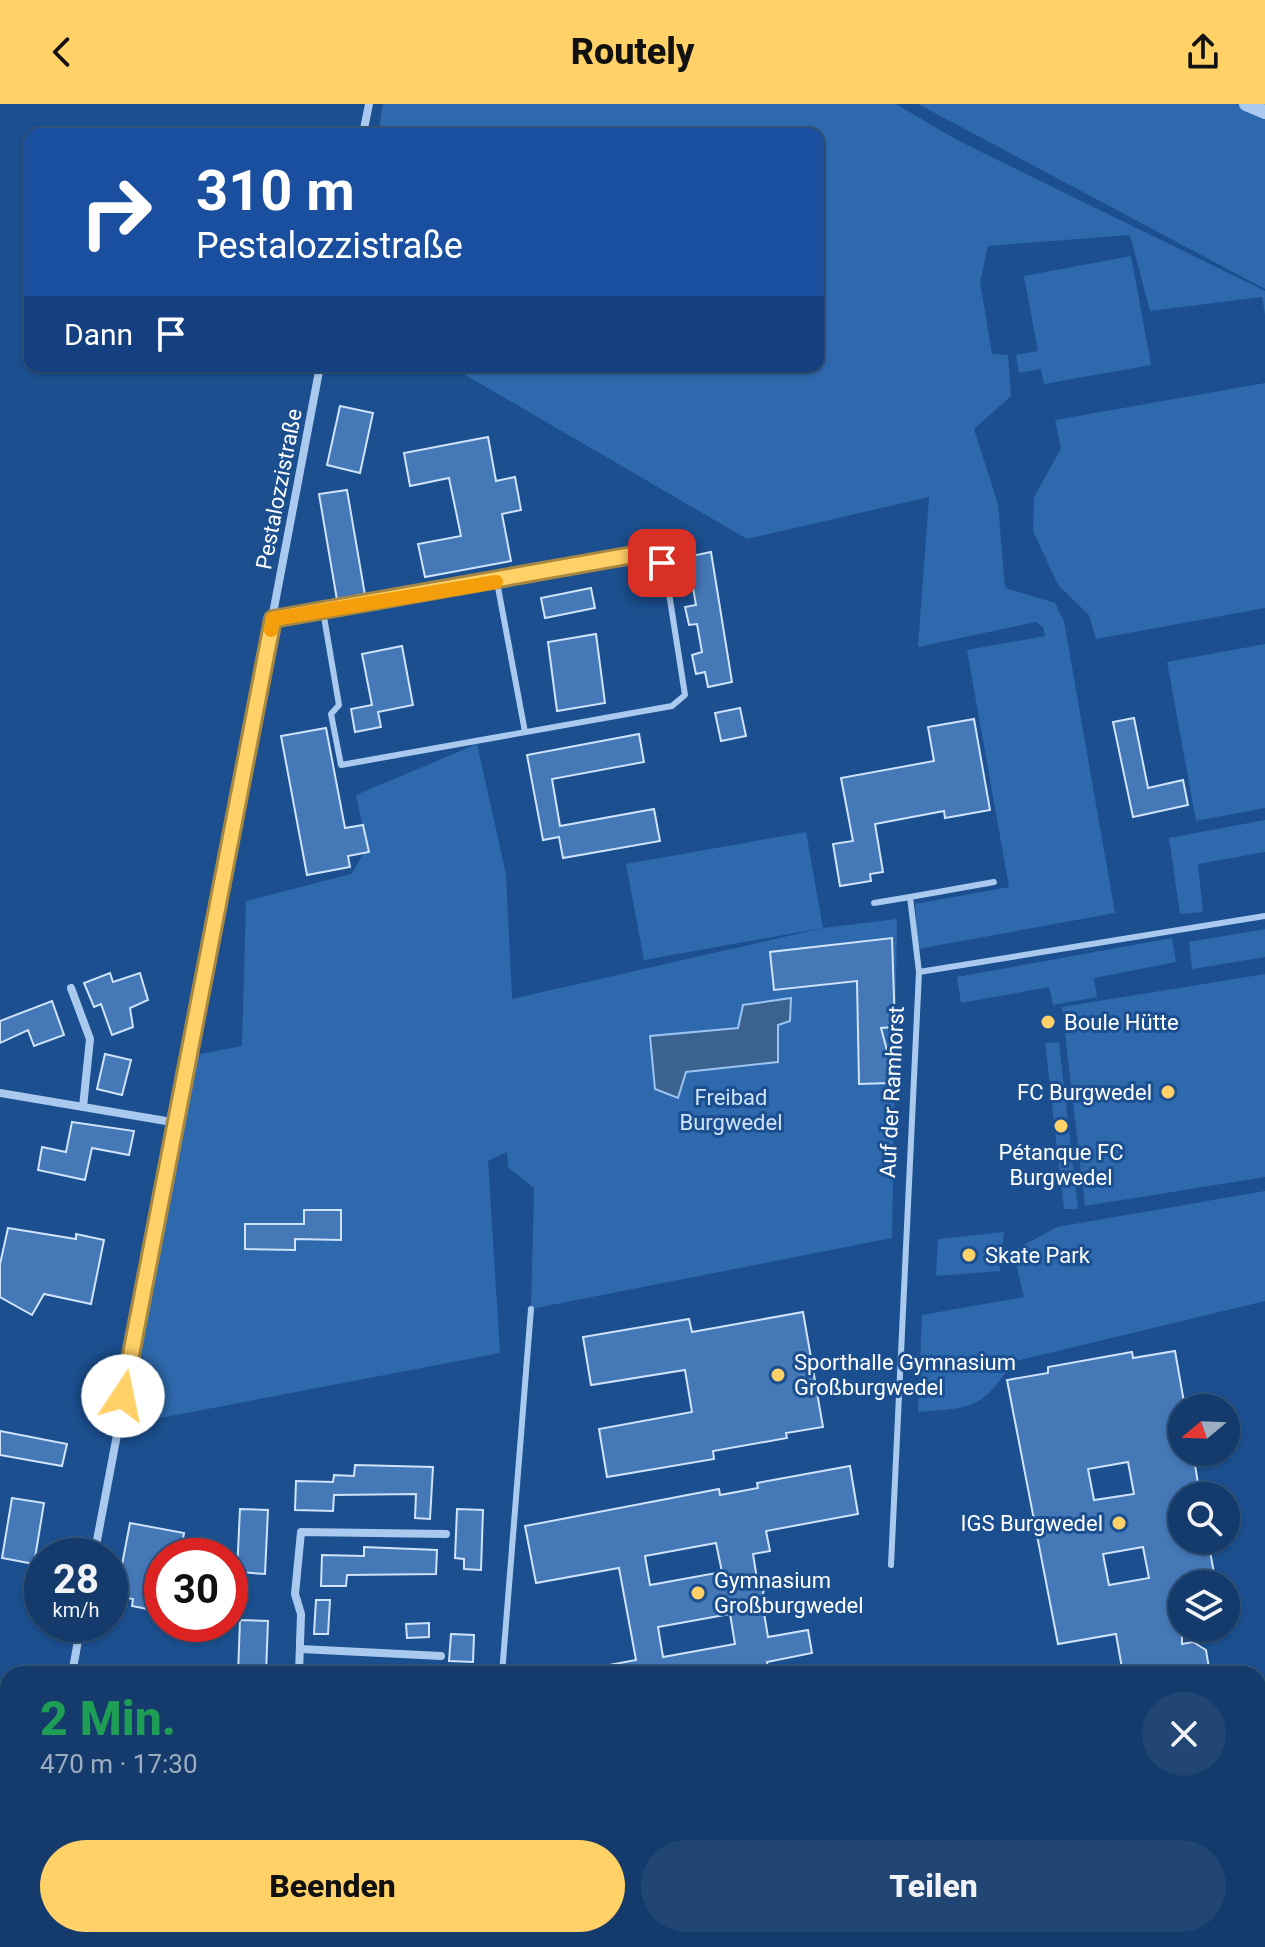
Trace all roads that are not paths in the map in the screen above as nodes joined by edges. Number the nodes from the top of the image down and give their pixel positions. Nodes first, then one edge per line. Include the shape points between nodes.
1 (369, 104) edge
2 (1246, 104) edge
3 (1265, 112) edge
4 (364, 128) edge
5 (319, 372) edge
6 (497, 582) junction
7 (323, 611) junction
8 (273, 619) junction
9 (525, 732) junction
10 (994, 882) dead end
11 (910, 897) junction
12 (874, 903) dead end
13 (1265, 916) edge
14 (919, 972) junction
15 (71, 988) dead end
16 (0, 1093) edge
17 (83, 1107) junction
18 (178, 1123) junction
19 (531, 1309) dead end
20 (446, 1534) dead end
21 (97, 1538) edge
22 (891, 1565) dead end
23 (78, 1642) edge
24 (301, 1649) junction
25 (441, 1656) dead end
26 (73, 1666) edge
27 (300, 1666) edge
28 (503, 1666) edge

1 - 4 street
2 - 3 street
5 - 8 street, Pestalozzistraße
6 - 7 lane
6 - 9 lane
6 - 9 lane via 644,553 655,556 666,574 686,687 680,702
7 - 8 lane
7 - 9 lane via 339,705 331,714 341,765
8 - 18 street, Pestalozzistraße
10 - 11 lane
11 - 12 lane
11 - 14 lane, Auf der Ramhorst
13 - 14 lane
14 - 22 lane, Auf der Ramhorst
15 - 17 street via 90,1039
16 - 17 street
17 - 18 street
18 - 21 street, Pestalozzistraße
19 - 28 lane
20 - 24 street via 301,1532 295,1594
23 - 26 street
24 - 25 street
24 - 27 street

